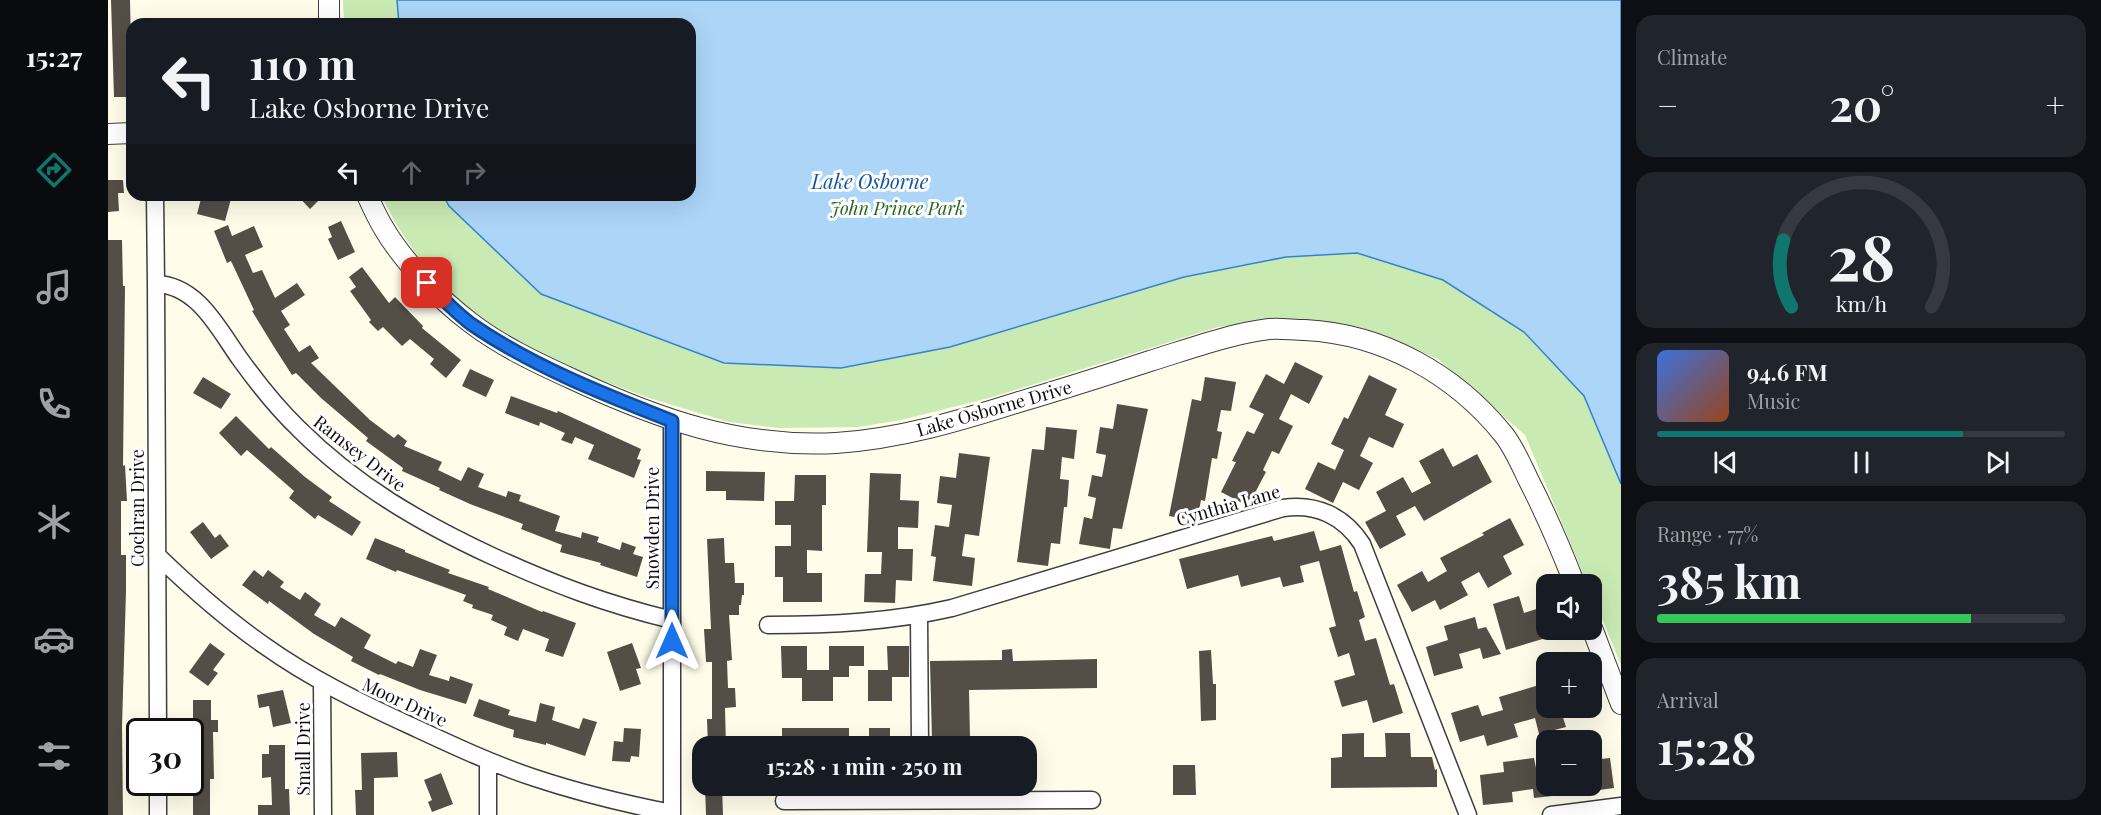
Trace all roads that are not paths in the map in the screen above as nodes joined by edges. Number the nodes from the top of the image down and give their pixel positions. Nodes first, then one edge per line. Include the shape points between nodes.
1 (329, 0) edge
2 (329, 18) edge
3 (126, 133) edge
4 (108, 134) edge
5 (155, 201) edge
6 (370, 201) edge
7 (156, 284) junction
8 (672, 421) junction
9 (157, 555) junction
10 (1571, 574) edge
11 (919, 615) junction
12 (672, 620) junction
13 (768, 625) dead end
14 (1597, 640) edge
15 (322, 683) junction
16 (1621, 704) edge
17 (158, 718) edge
18 (920, 736) edge
19 (488, 761) junction
20 (158, 796) edge
21 (869, 796) edge
22 (994, 796) edge
23 (1092, 800) dead end
24 (784, 801) dead end
25 (1621, 806) edge
26 (672, 814) edge
27 (158, 815) edge
28 (323, 815) edge
29 (488, 815) edge
30 (1468, 815) edge
31 (1551, 815) edge

1 - 2 street
3 - 4 street
5 - 7 street
6 - 8 street, Lake Osborne Drive via 399,251 470,322 540,364
7 - 9 street, Cochran Drive
7 - 12 street, Ramsey Drive via 168,284 194,299 271,399 329,457 369,489 448,535 570,590
8 - 10 street, Lake Osborne Drive via 716,433 803,444 885,437 933,428 1238,335 1271,329 1343,335 1419,361 1445,378 1487,416 1506,438 1523,468
8 - 12 street, Snowden Drive
9 - 15 street, Moor Drive via 227,618
9 - 17 street, Cochran Drive
11 - 13 street, Cynthia Lane via 834,625
11 - 18 street
11 - 30 street, Cynthia Lane via 1283,508 1311,507 1329,513 1351,529 1366,552
12 - 26 street, Snowden Drive
14 - 16 street
15 - 19 street, Moor Drive
15 - 28 street, Small Drive
19 - 26 street, Moor Drive via 583,793
19 - 29 street
20 - 27 street
21 - 24 street
22 - 23 street
25 - 31 street

